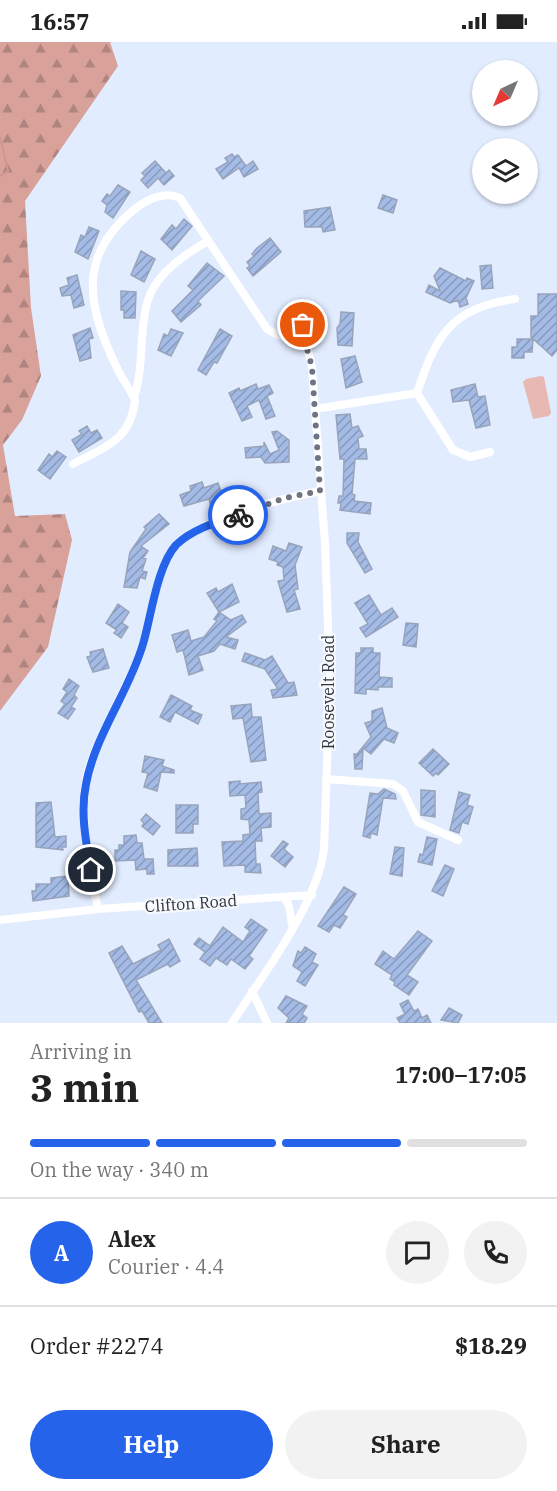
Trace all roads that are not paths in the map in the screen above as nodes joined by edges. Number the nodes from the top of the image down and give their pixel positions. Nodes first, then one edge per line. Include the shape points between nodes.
1 (208, 240) junction
2 (515, 298) dead end
3 (293, 337) junction
4 (304, 338) junction
5 (417, 393) junction
6 (134, 397) junction
7 (315, 409) junction
8 (490, 452) dead end
9 (73, 464) dead end
10 (320, 491) junction
11 (326, 779) junction
12 (458, 840) dead end
13 (312, 896) junction
14 (284, 897) junction
15 (98, 909) junction
16 (0, 920) edge
17 (292, 926) junction
18 (252, 991) junction
19 (232, 1023) edge
20 (267, 1023) edge

1 - 3 street via 267,329
1 - 6 street via 169,269 150,294 141,374
1 - 6 street via 180,198 163,196 134,210 99,249 93,274 93,301 116,367
2 - 5 street via 493,302 452,321
3 - 4 street
3 - 4 street via 292,328 301,324 308,330
4 - 7 street, Roosevelt Road via 312,367
5 - 7 street
5 - 8 street via 453,450 470,457
6 - 9 street via 134,411 125,432
7 - 10 street, Roosevelt Road
10 - 11 street, Roosevelt Road via 330,717
10 - 15 street via 285,498 206,526 176,545 170,554 136,663 85,785 84,832
11 - 12 street via 393,784 403,791 418,822
11 - 13 street, Roosevelt Road via 323,857
13 - 14 street, Clifton Road
13 - 17 street, Roosevelt Road
14 - 15 street, Clifton Road
14 - 17 street via 290,906
15 - 16 street, Clifton Road
17 - 18 street, Roosevelt Road
18 - 19 street, Roosevelt Road
18 - 20 street

